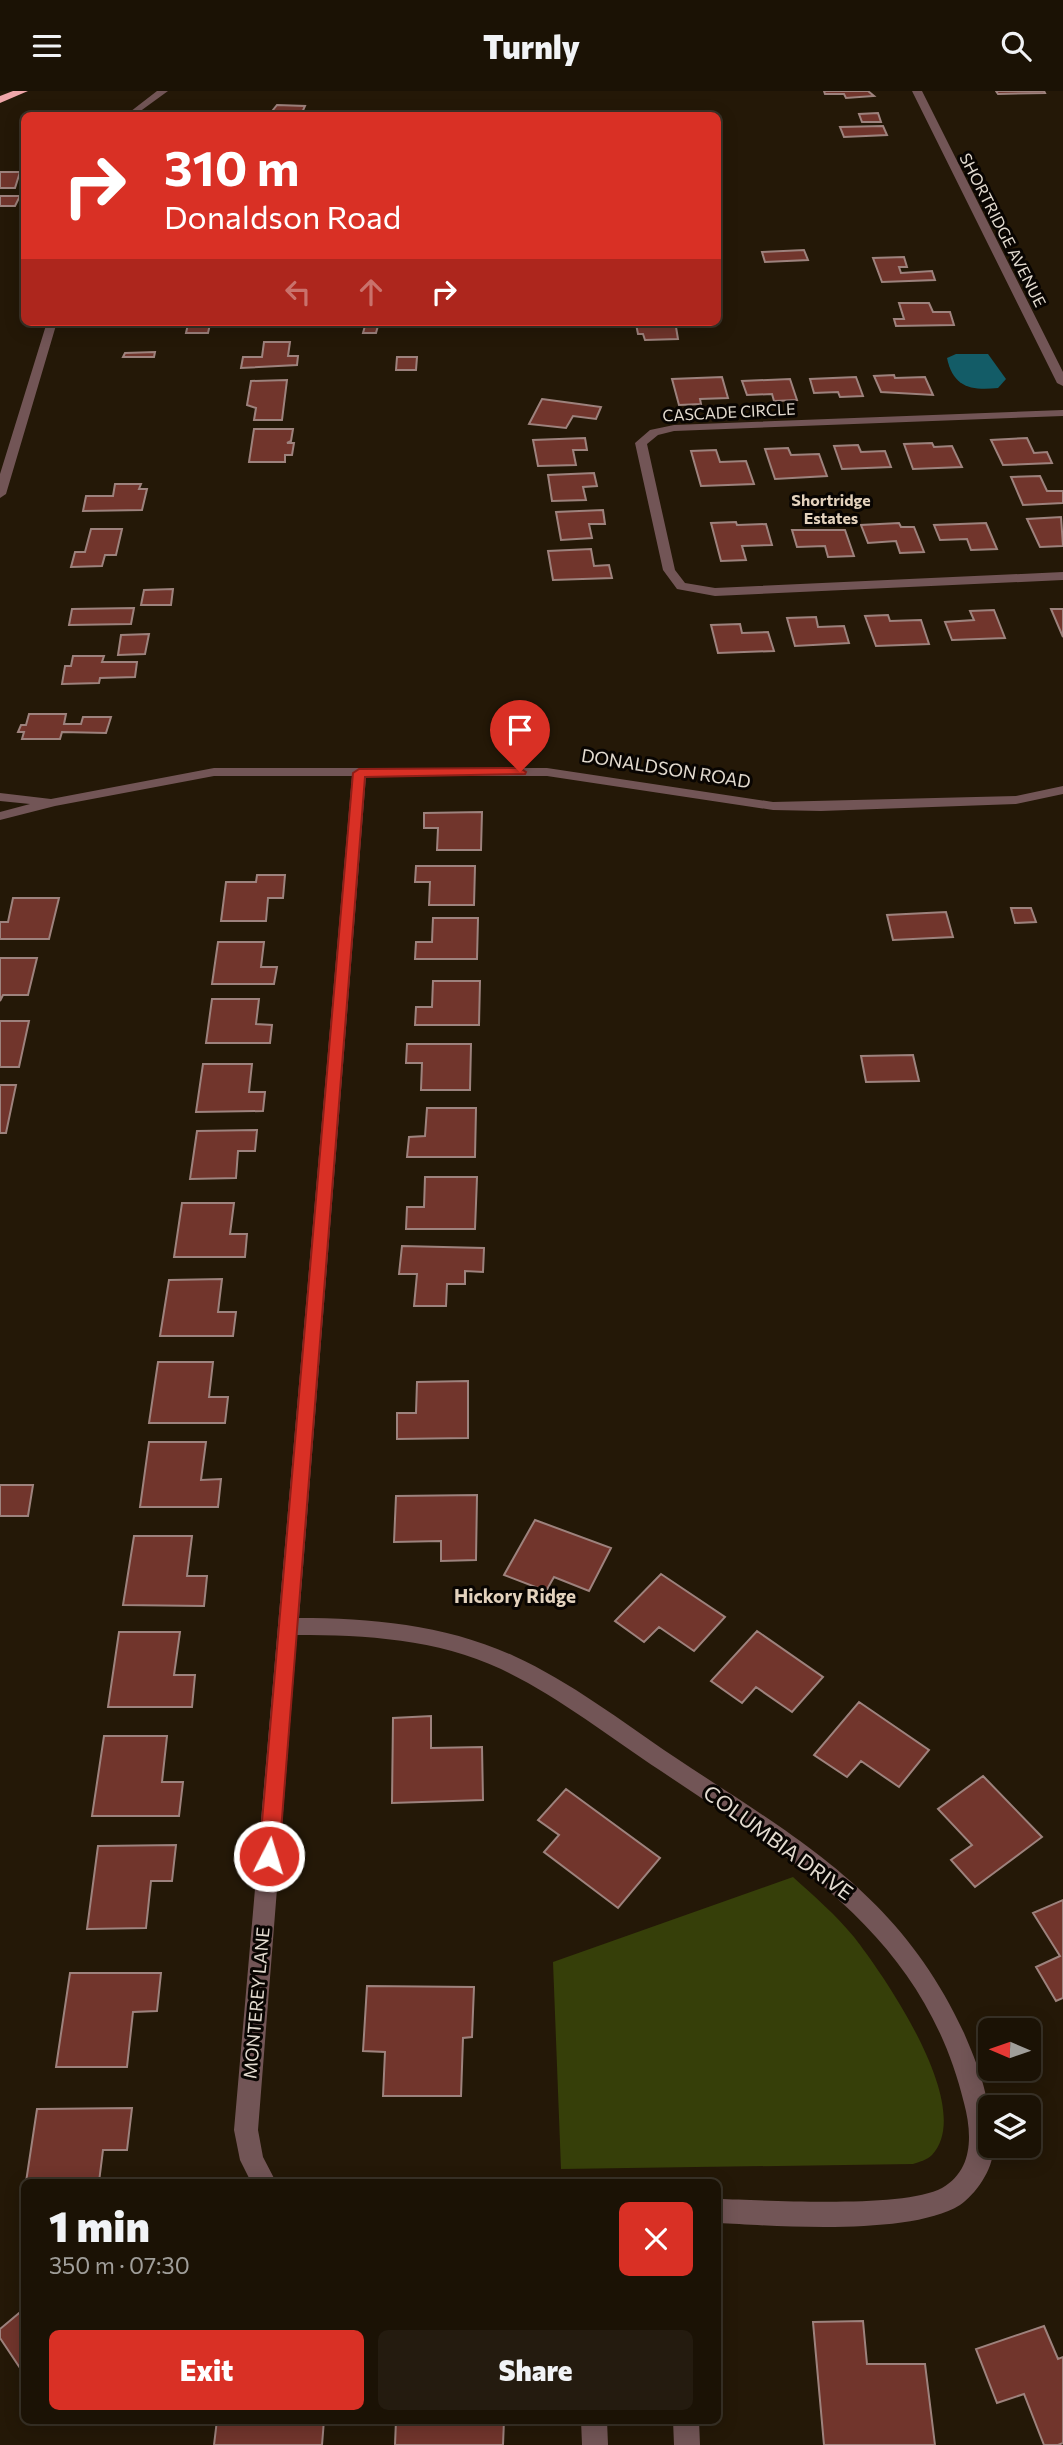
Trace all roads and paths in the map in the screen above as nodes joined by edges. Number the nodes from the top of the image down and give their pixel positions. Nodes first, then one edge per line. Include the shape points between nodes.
1 (23, 91) edge
2 (163, 91) edge
3 (917, 91) edge
4 (0, 100) edge
5 (134, 112) edge
6 (51, 326) edge
7 (1063, 383) edge
8 (1063, 413) edge
9 (0, 494) edge
10 (1063, 576) edge
11 (359, 773) junction
12 (1063, 790) edge
13 (0, 797) edge
14 (55, 802) junction
15 (0, 816) edge
16 (288, 1627) junction
17 (262, 2179) edge
18 (721, 2211) edge
19 (594, 2424) edge
20 (686, 2424) edge
21 (595, 2445) edge
22 (687, 2445) edge

1 - 4 highway
2 - 5 street
3 - 7 street, SHORTRIDGE AVENUE
6 - 9 street
8 - 10 street, CASCADE CIRCLE via 674,428 654,432 641,443 669,570 681,586 715,592
11 - 12 street, DONALDSON ROAD via 547,772 773,806 1017,800
11 - 14 street, DONALDSON ROAD via 214,772
11 - 16 street, MONTEREY LANE
13 - 14 street, DONALDSON ROAD
14 - 15 street, DONALDSON ROAD
16 - 17 street, MONTEREY LANE via 246,2130 252,2160
16 - 18 street, COLUMBIA DRIVE via 378,1629 433,1638 522,1670 771,1834 849,1892 889,1935 922,1980 964,2064 983,2138 979,2164 966,2184 929,2205 886,2211
19 - 21 street
20 - 22 street

